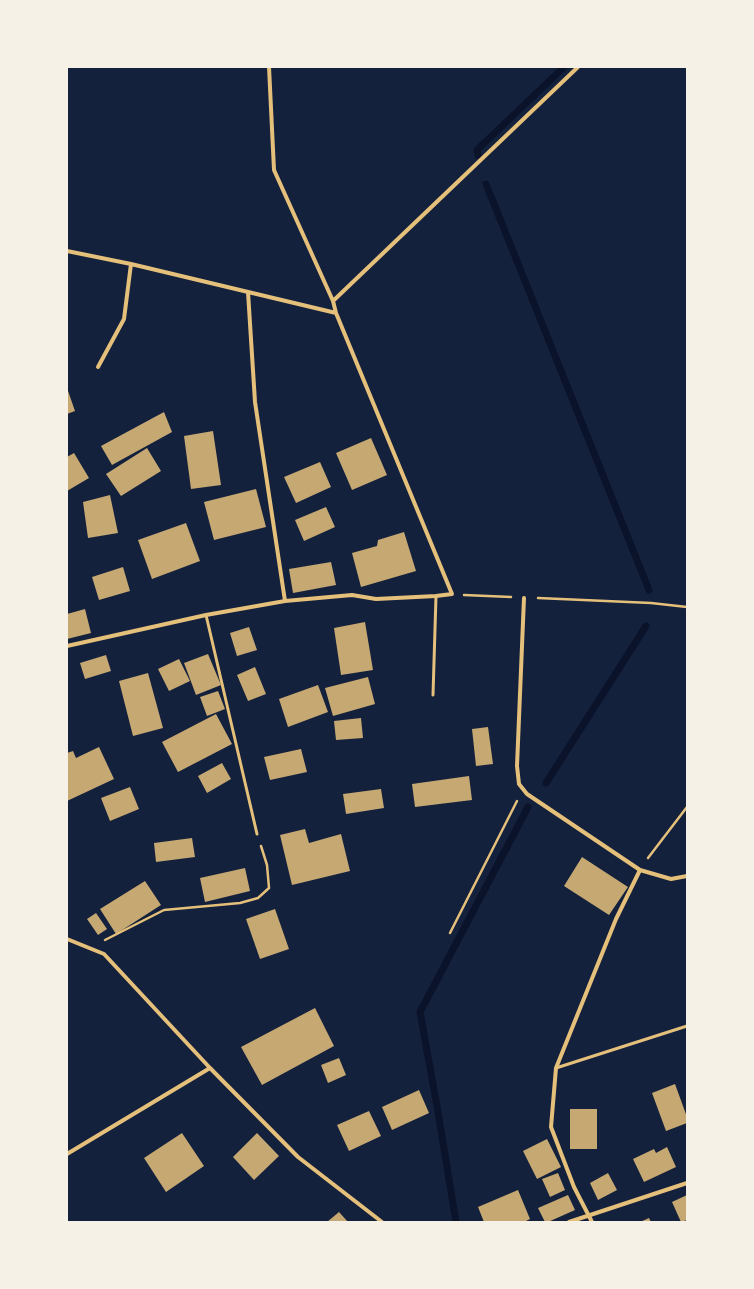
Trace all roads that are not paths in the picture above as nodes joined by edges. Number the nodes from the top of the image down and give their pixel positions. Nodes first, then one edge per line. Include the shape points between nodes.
1 (269, 67) edge
2 (578, 67) edge
3 (67, 251) edge
4 (131, 264) junction
5 (248, 292) junction
6 (333, 301) junction
7 (336, 314) junction
8 (98, 366) dead end
9 (436, 596) junction
10 (524, 598) road end
11 (285, 601) junction
12 (206, 615) junction
13 (67, 646) edge
14 (433, 695) dead end
15 (257, 834) road end
16 (640, 870) junction
17 (687, 876) edge
18 (67, 939) edge
19 (687, 1026) edge
20 (210, 1068) junction
21 (556, 1068) junction
22 (67, 1154) edge
23 (687, 1183) edge
24 (588, 1216) junction
25 (382, 1222) edge
26 (570, 1222) edge
27 (592, 1222) edge

1 - 6 street via 274,170
2 - 6 street
3 - 4 street
4 - 5 street
4 - 8 street via 124,319
5 - 7 street
5 - 11 street via 256,402
6 - 7 street
7 - 9 street via 452,594
9 - 11 street via 376,599 352,595
9 - 14 lane
10 - 16 street via 517,766 519,784 527,794
11 - 12 street
12 - 13 street
12 - 15 lane
16 - 17 street via 671,879
16 - 21 street via 616,919
18 - 20 street via 104,954
19 - 21 lane
20 - 22 street
20 - 25 street via 298,1156
21 - 24 street via 551,1127
23 - 24 street
24 - 26 street
24 - 27 street

